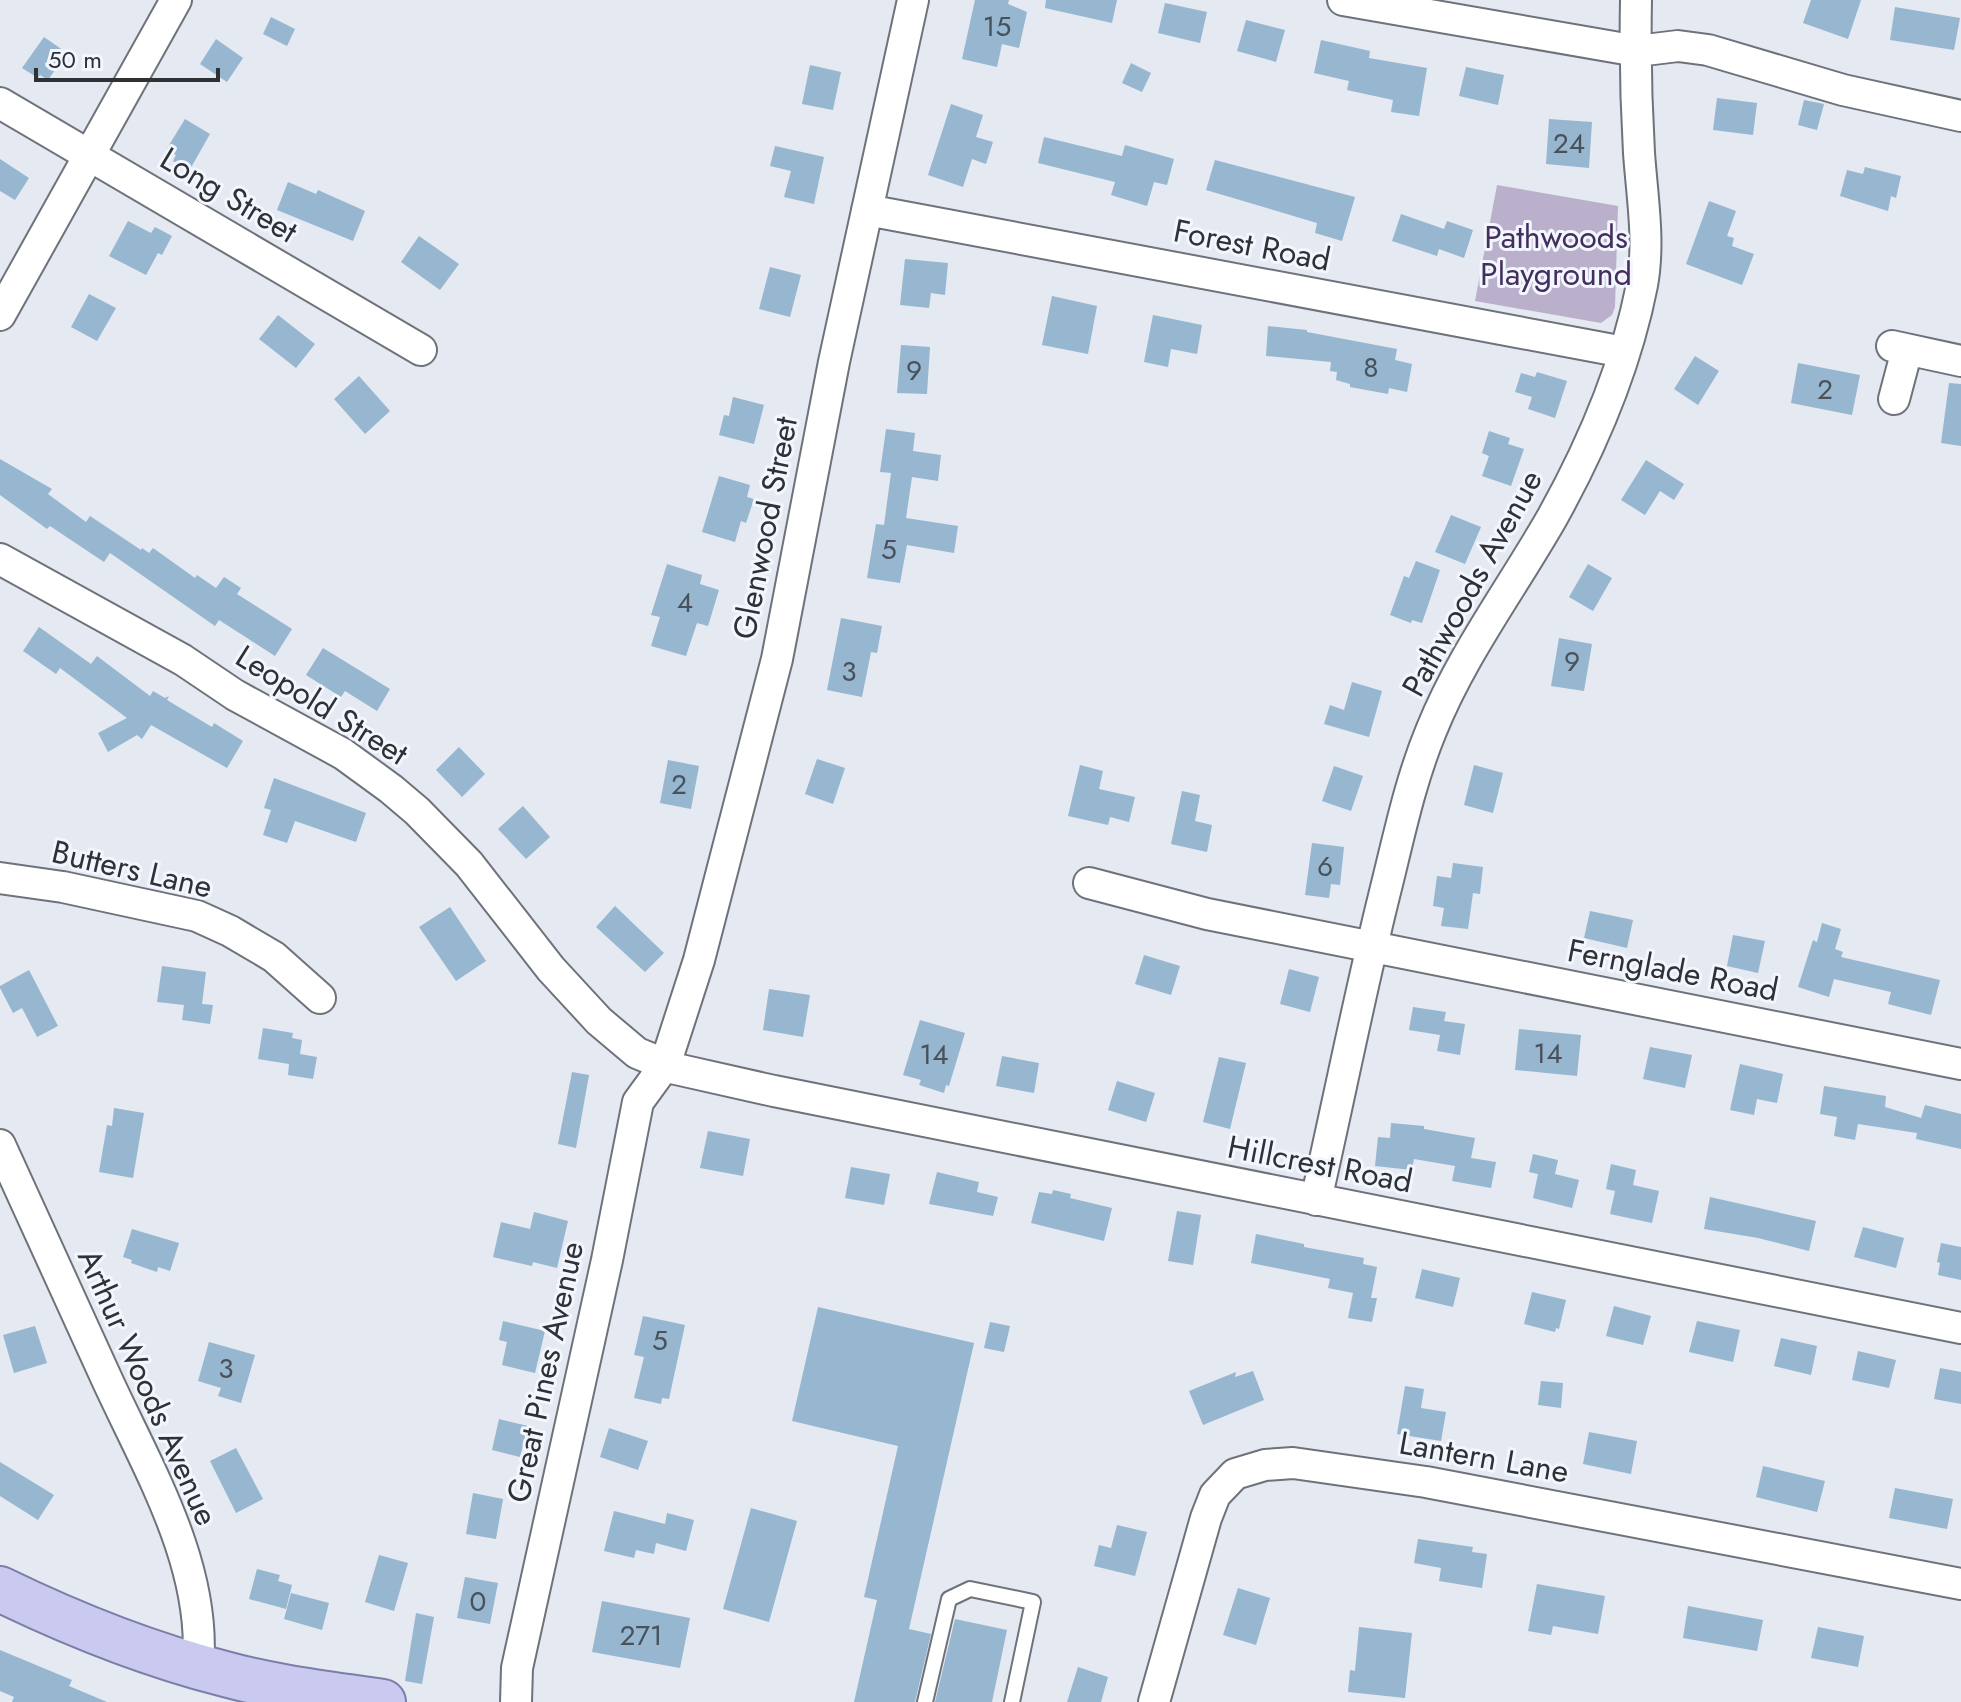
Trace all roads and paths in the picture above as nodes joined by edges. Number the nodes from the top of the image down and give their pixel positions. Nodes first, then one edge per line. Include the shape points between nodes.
1 (176, 0) edge
2 (913, 0) edge
3 (1343, 0) edge
4 (1636, 0) edge
5 (1637, 51) junction
6 (0, 103) edge
7 (1961, 116) edge
8 (90, 155) junction
9 (867, 210) junction
10 (0, 315) edge
11 (421, 350) dead end
12 (1624, 352) junction
13 (1961, 361) edge
14 (1894, 399) dead end
15 (0, 559) edge
16 (0, 878) edge
17 (1089, 883) dead end
18 (1372, 947) junction
19 (320, 998) dead end
20 (1961, 1064) edge
21 (665, 1065) junction
22 (0, 1145) edge
23 (1316, 1200) junction
24 (1961, 1328) edge
25 (1961, 1584) edge
26 (0, 1589) edge
27 (198, 1666) junction
28 (263, 1692) edge
29 (383, 1702) edge
30 (516, 1702) edge
31 (925, 1702) edge
32 (1012, 1702) edge
33 (1154, 1702) edge

1 - 8 street
2 - 9 street, Glenwood Street
3 - 5 street
4 - 5 street, Pathwoods Avenue
5 - 7 street via 1678,46 1708,50 1843,90
5 - 12 street, Pathwoods Avenue via 1646,261
6 - 8 street, Long Street
8 - 10 street
8 - 11 street, Long Street
9 - 12 street, Forest Road
9 - 21 street, Glenwood Street via 777,659 699,960
12 - 18 street, Pathwoods Avenue via 1574,476 1488,618 1432,727 1410,788
13 - 14 street via 1899,348
15 - 21 street, Leopold Street via 343,754 391,789 449,842 599,1021 637,1053
16 - 19 street, Butters Lane via 197,916 274,957
17 - 18 street, Fernglade Road
18 - 20 street, Fernglade Road
18 - 23 street, Pathwoods Avenue
21 - 23 street, Hillcrest Road
21 - 30 street, Great Pines Avenue via 638,1102 517,1668
22 - 27 street, Arthur Woods Avenue via 168,1514 193,1588
23 - 24 street, Hillcrest Road
25 - 33 street, Lantern Lane via 1426,1482 1293,1463 1265,1465 1235,1474 1215,1495
26 - 27 main road via 91,1630
27 - 28 main road
28 - 29 main road
31 - 32 lane via 949,1599 970,1589 1033,1602

